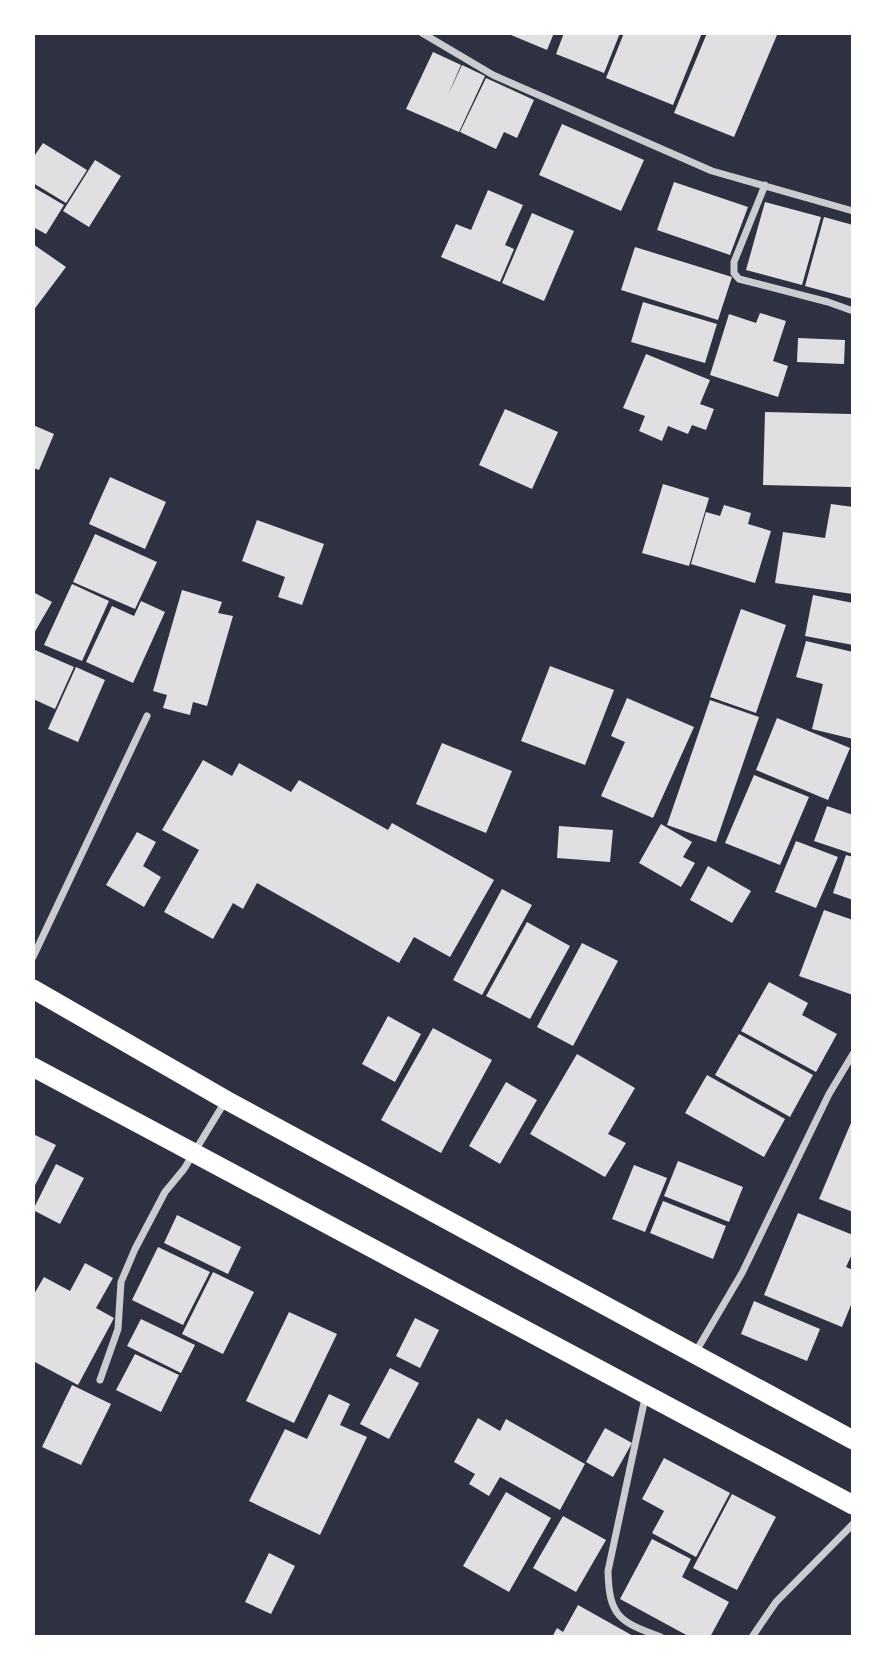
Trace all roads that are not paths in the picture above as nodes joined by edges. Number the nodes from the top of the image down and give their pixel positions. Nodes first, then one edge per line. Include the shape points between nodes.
1 (422, 33) edge
2 (765, 185) junction
3 (853, 211) edge
4 (853, 311) edge
5 (147, 716) dead end
6 (33, 957) edge
7 (33, 989) edge
8 (853, 1054) edge
9 (33, 1066) edge
10 (226, 1100) junction
11 (194, 1153) junction
12 (694, 1354) junction
13 (100, 1380) dead end
14 (645, 1394) junction
15 (853, 1440) edge
16 (853, 1505) edge
17 (853, 1524) edge
18 (661, 1637) edge
19 (752, 1637) edge

1 - 2 street via 505,81 712,171
2 - 3 street
2 - 4 street via 734,262 734,273 740,279
5 - 6 street
7 - 10 highway
8 - 12 street via 742,1273
9 - 11 highway
10 - 11 street
10 - 12 highway
11 - 13 street via 165,1192 121,1282 118,1329
11 - 14 highway
12 - 15 highway
14 - 16 highway
14 - 18 street via 608,1571 609,1599 619,1615 637,1629
17 - 19 street via 776,1602

